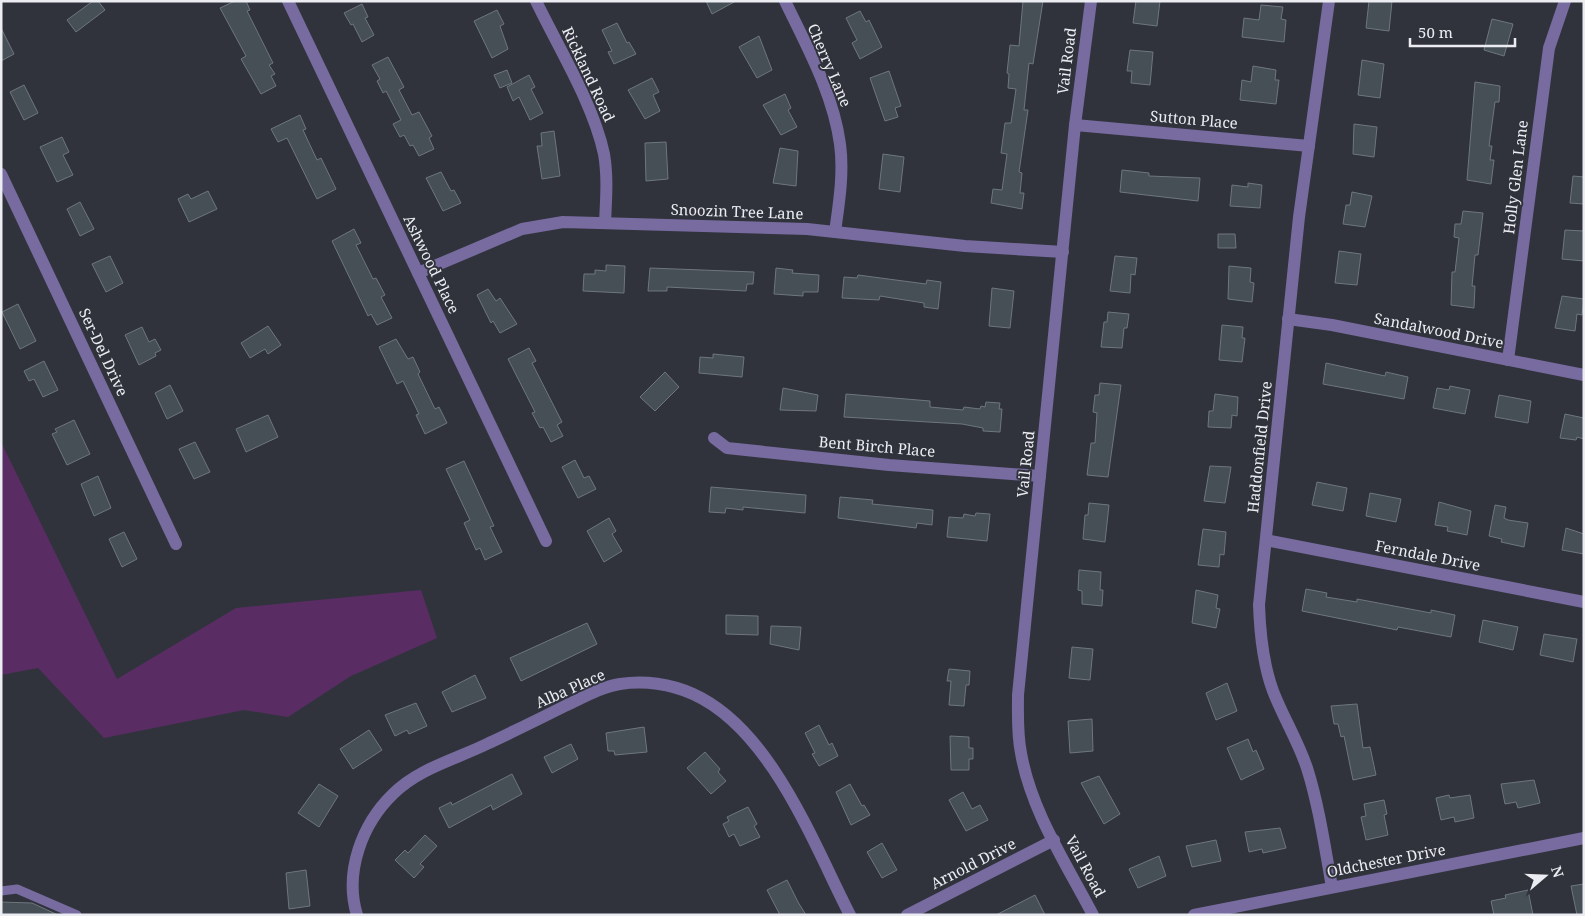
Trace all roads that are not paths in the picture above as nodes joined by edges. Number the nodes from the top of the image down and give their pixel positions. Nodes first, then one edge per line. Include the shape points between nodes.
1 (288, 1) edge
2 (536, 1) edge
3 (785, 1) edge
4 (1090, 1) edge
5 (1328, 1) edge
6 (1564, 1) edge
7 (1076, 125) junction
8 (1309, 146) junction
9 (1, 174) edge
10 (605, 223) junction
11 (835, 232) junction
12 (1063, 252) junction
13 (418, 273) junction
14 (1288, 319) junction
15 (1508, 360) junction
16 (1584, 376) edge
17 (714, 438) dead end
18 (1040, 476) junction
19 (1266, 540) junction
20 (546, 541) dead end
21 (176, 544) dead end
22 (1584, 602) edge
23 (1584, 838) edge
24 (1054, 840) junction
25 (1332, 887) junction
26 (1, 891) edge
27 (77, 915) edge
28 (357, 915) edge
29 (850, 915) edge
30 (907, 915) edge
31 (1093, 915) edge
32 (1194, 915) edge

1 - 13 street, Ashwood Place
2 - 10 street, Rickland Road via 600,138 606,185
3 - 11 street, Cherry Lane via 836,117 842,165
4 - 7 street, Vail Road
5 - 8 street, Haddonfield Drive
6 - 15 street, Holly Glen Lane via 1549,48
7 - 8 street, Sutton Place
7 - 12 street, Vail Road
8 - 14 street, Haddonfield Drive
9 - 21 street, Ser-Del Drive
10 - 11 street, Snoozin Tree Lane
10 - 13 street, Snoozin Tree Lane via 563,222 522,229
11 - 12 street, Snoozin Tree Lane via 965,246
12 - 18 street, Vail Road
13 - 20 street, Ashwood Place
14 - 15 street, Sandalwood Drive
14 - 19 street, Haddonfield Drive
15 - 16 street, Sandalwood Drive
17 - 18 street, Bent Birch Place via 727,448
18 - 24 street, Vail Road via 1018,695 1018,724 1027,780
19 - 22 street, Ferndale Drive
19 - 25 street, Haddonfield Drive via 1259,605 1265,662 1273,690 1307,768
23 - 25 street, Oldchester Drive
24 - 30 street, Arnold Drive
24 - 31 street, Vail Road
25 - 32 street, Oldchester Drive
26 - 27 lane via 17,889
28 - 29 street, Alba Place via 353,882 360,845 378,811 408,781 600,689 638,682 657,683 694,694 726,715 756,747 771,764 787,792

